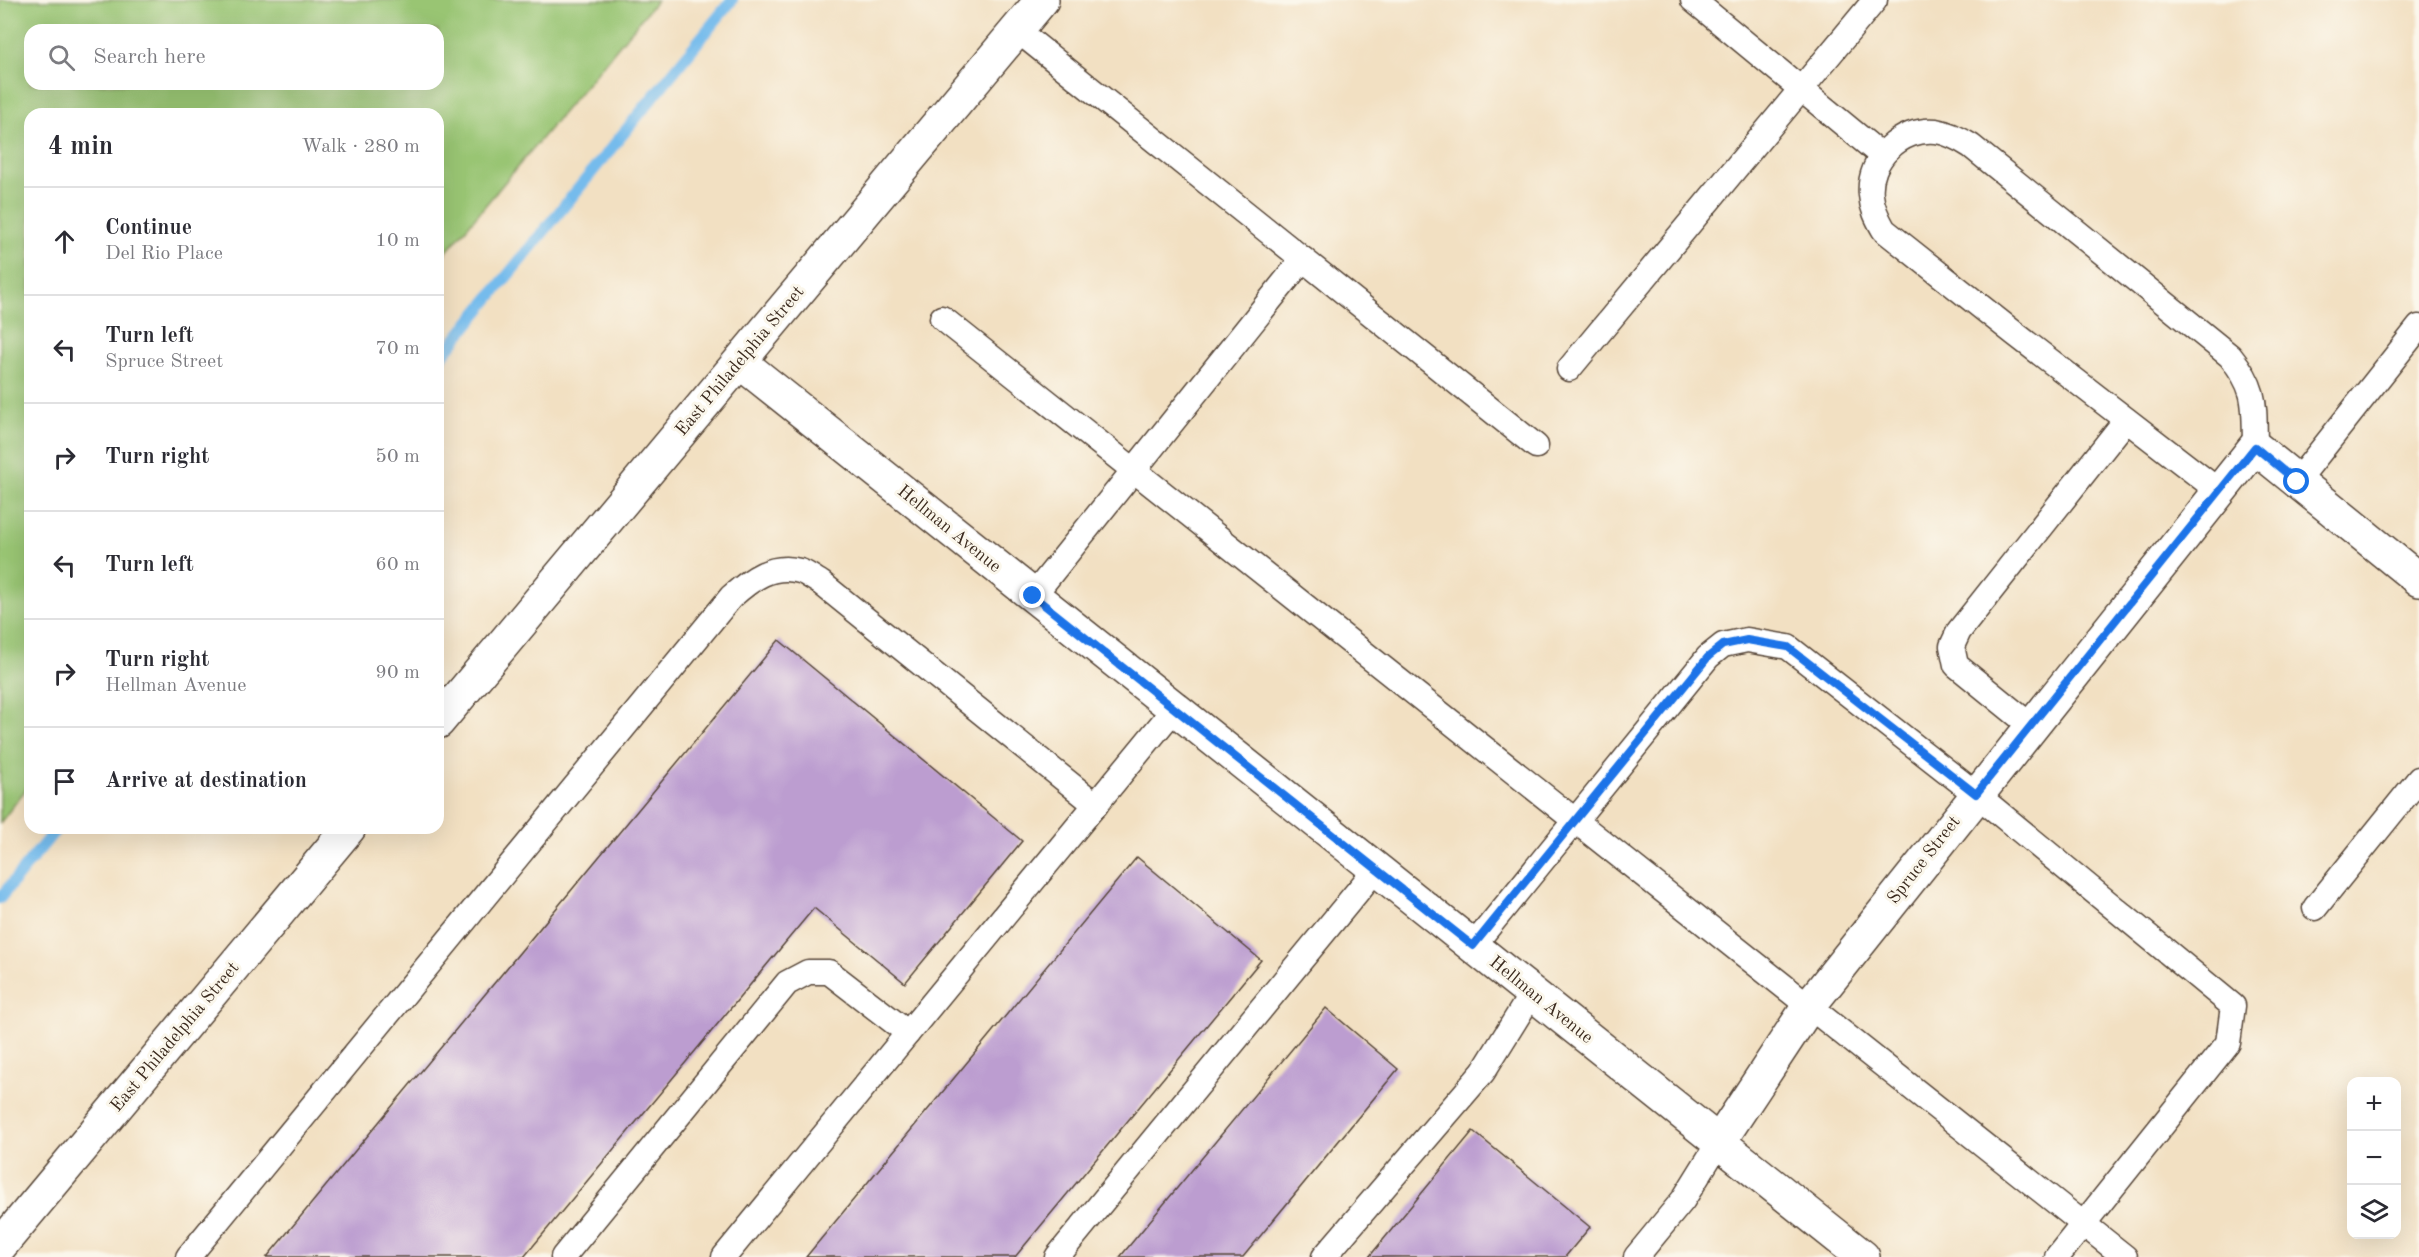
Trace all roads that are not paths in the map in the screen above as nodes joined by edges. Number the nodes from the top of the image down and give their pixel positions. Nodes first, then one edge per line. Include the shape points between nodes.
1 (1042, 0) edge
2 (1693, 0) edge
3 (1875, 0) edge
4 (1017, 30) junction
5 (1801, 89) junction
6 (1881, 155) junction
7 (1303, 259) junction
8 (942, 318) dead end
9 (2419, 327) edge
10 (740, 362) junction
11 (1569, 369) dead end
12 (2126, 420) junction
13 (1536, 446) dead end
14 (2255, 447) junction
15 (1134, 470) junction
16 (2297, 482) junction
17 (2220, 492) junction
18 (2419, 580) edge
19 (1033, 596) junction
20 (1175, 708) junction
21 (444, 715) edge
22 (2031, 726) junction
23 (2419, 778) edge
24 (1976, 794) junction
25 (1096, 805) junction
26 (1575, 820) junction
27 (344, 834) edge
28 (1376, 869) junction
29 (2315, 908) dead end
30 (1473, 946) junction
31 (1532, 993) junction
32 (1809, 1006) junction
33 (908, 1033) junction
34 (1719, 1142) junction
35 (2084, 1224) junction
36 (0, 1246) edge
37 (188, 1257) edge
38 (563, 1257) edge
39 (724, 1257) edge
40 (1057, 1257) edge
41 (1324, 1257) edge
42 (1636, 1257) edge
43 (1863, 1257) edge
44 (2057, 1257) edge
45 (2126, 1257) edge

1 - 4 street, East Philadelphia Street
2 - 5 lane
3 - 5 lane
4 - 7 lane
4 - 10 street, East Philadelphia Street
5 - 6 lane
5 - 11 lane
6 - 12 lane via 1870,193 1874,213 1884,230
6 - 14 lane via 1896,141 1914,133 1934,131 1971,146 2230,356 2250,383 2254,396
7 - 13 lane
7 - 15 lane
8 - 15 lane
9 - 16 lane
10 - 19 street, Hellman Avenue
10 - 21 street, East Philadelphia Street
12 - 17 lane
12 - 22 lane via 1959,631 1952,646 1956,665
14 - 16 street
14 - 17 street, Spruce Street
15 - 19 lane
15 - 26 lane
16 - 18 street
17 - 22 street, Spruce Street
19 - 20 street, Hellman Avenue
20 - 25 lane
20 - 28 street, Hellman Avenue
22 - 24 street, Spruce Street
23 - 29 lane
24 - 26 lane via 1788,647 1747,640 1723,645 1708,657
24 - 32 street, Spruce Street
24 - 35 lane via 2233,1006 2228,1043
25 - 33 lane
25 - 37 lane via 821,584 801,571 765,572 731,597
26 - 30 lane
26 - 32 lane
27 - 36 street, East Philadelphia Street
28 - 30 street, Hellman Avenue
28 - 40 lane
30 - 31 street, Hellman Avenue
31 - 34 street, Hellman Avenue
31 - 41 lane via 1483,1072
32 - 34 street, Spruce Street
32 - 35 lane
33 - 38 lane via 829,972 808,972 787,983
33 - 39 lane
34 - 42 lane via 1683,1200
34 - 43 street, Hellman Avenue
35 - 44 lane
35 - 45 lane

